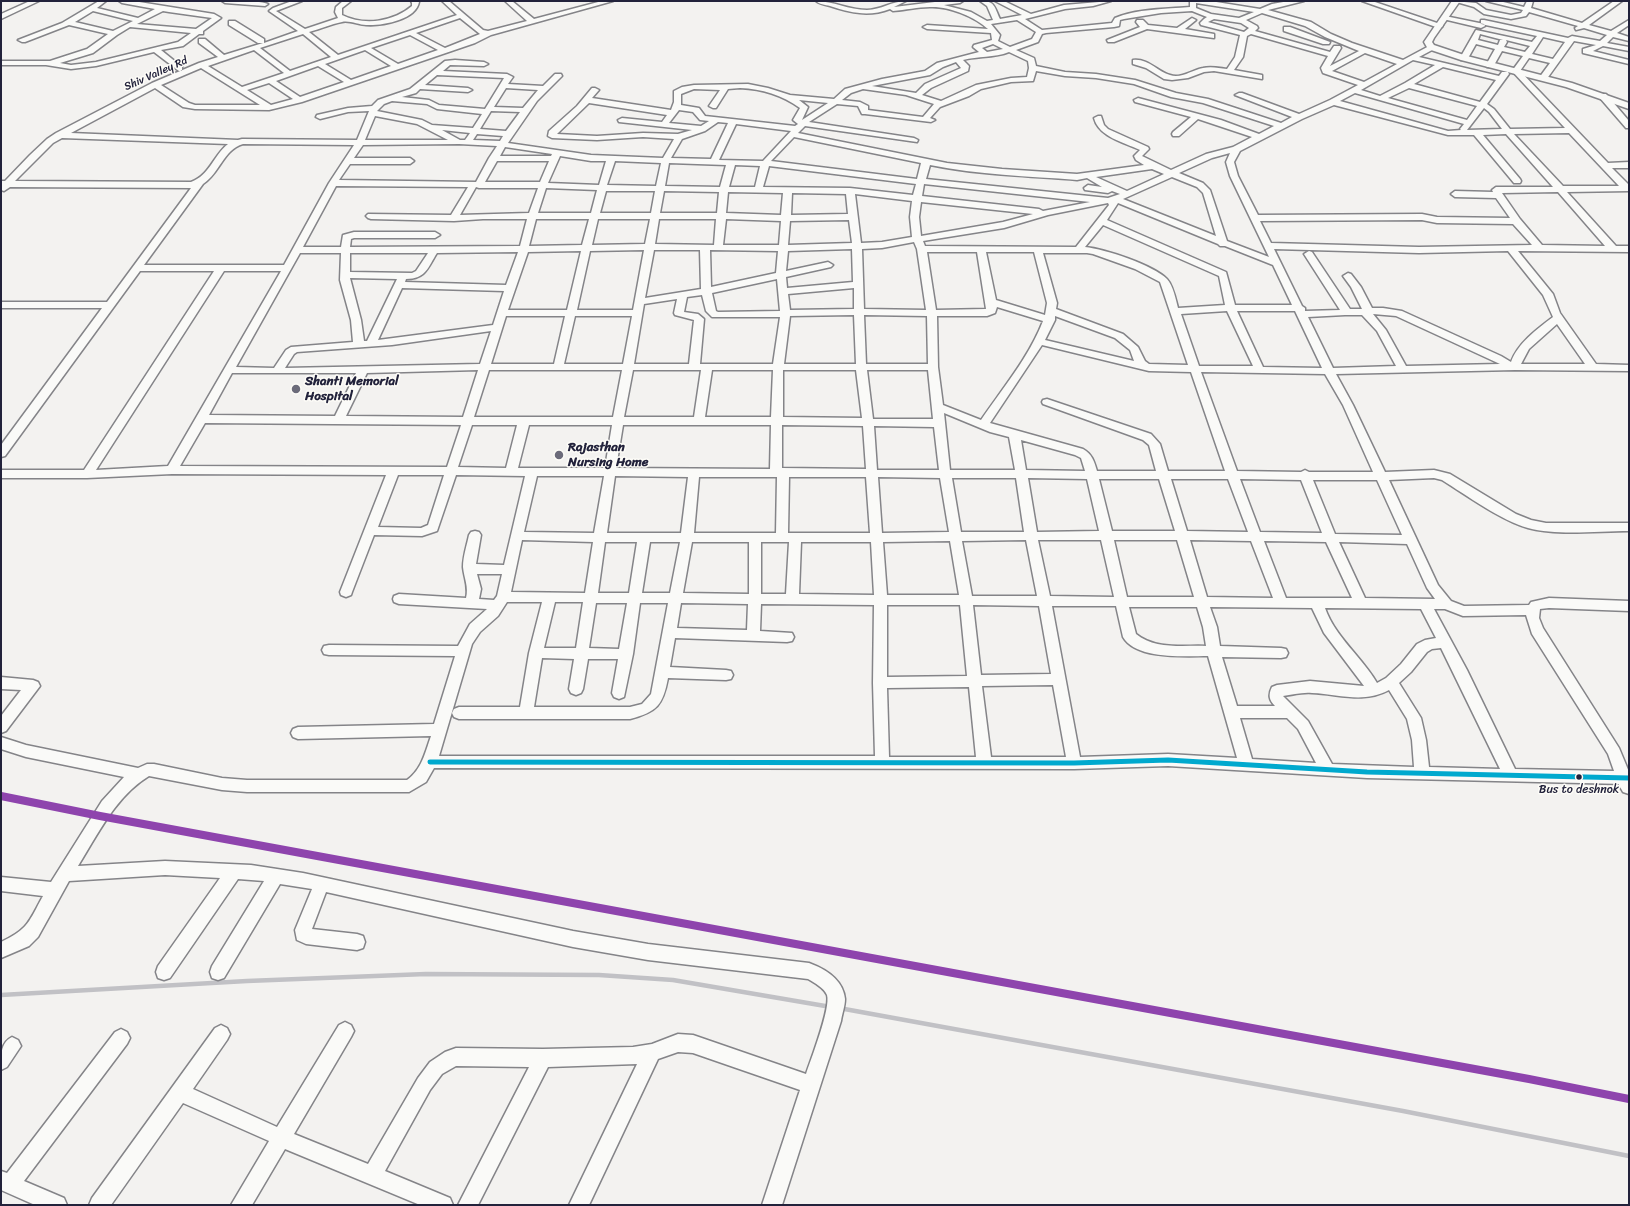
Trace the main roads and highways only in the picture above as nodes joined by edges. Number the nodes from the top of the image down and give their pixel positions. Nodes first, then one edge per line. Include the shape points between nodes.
1 (1456, 1) edge
2 (1629, 106) edge

1 - 2 main road via 1428,42 1431,47 1543,78

